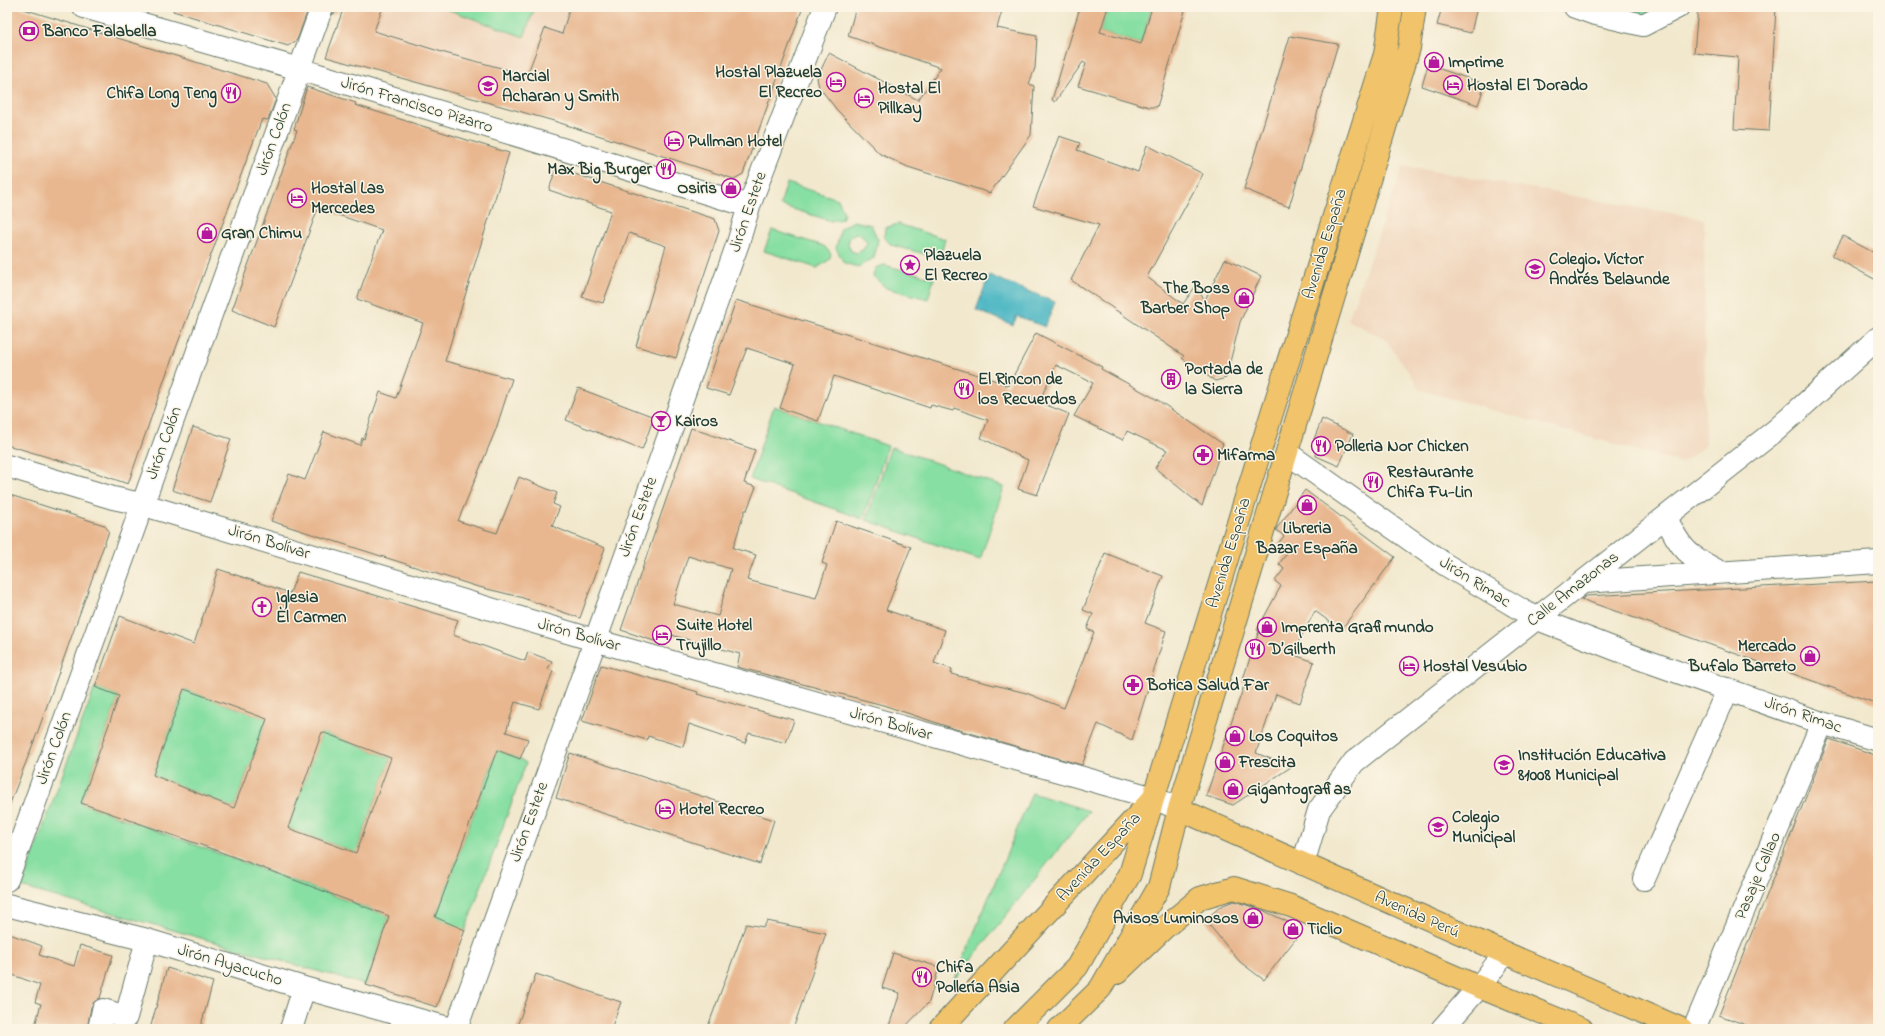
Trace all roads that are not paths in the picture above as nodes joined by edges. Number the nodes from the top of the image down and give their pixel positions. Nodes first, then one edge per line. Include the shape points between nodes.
1 (84, 7) edge
2 (322, 7) edge
3 (825, 7) edge
4 (1392, 7) edge
5 (1416, 7) edge
6 (1575, 7) edge
7 (1678, 7) edge
8 (299, 69) junction
9 (749, 206) junction
10 (1878, 338) edge
11 (1287, 453) junction
12 (7, 466) edge
13 (141, 504) junction
14 (1666, 517) junction
15 (1878, 562) edge
16 (1720, 572) junction
17 (1584, 582) junction
18 (1535, 618) junction
19 (594, 640) junction
20 (1728, 689) junction
21 (1822, 723) junction
22 (1878, 740) edge
23 (1154, 798) junction
24 (1179, 809) junction
25 (1303, 864) junction
26 (1644, 879) dead end
27 (7, 880) edge
28 (7, 904) edge
29 (147, 940) junction
30 (1505, 953) junction
31 (1479, 987) junction
32 (304, 988) junction
33 (1100, 989) junction
34 (98, 1029) edge
35 (291, 1029) edge
36 (452, 1029) edge
37 (456, 1029) edge
38 (940, 1029) edge
39 (1015, 1029) edge
40 (1058, 1029) edge
41 (1442, 1029) edge
42 (1582, 1029) edge
43 (1682, 1029) edge
44 (1694, 1029) edge

1 - 8 street, Jirón Francisco Pizarro
2 - 8 street, Jirón Colón
3 - 9 street, Jirón Estete
4 - 23 main road, Avenida España via 1385,54
5 - 11 main road, Avenida España via 1410,48
6 - 7 street via 1643,25
8 - 9 street, Jirón Francisco Pizarro
8 - 13 street, Jirón Colón
9 - 19 street, Jirón Estete via 738,244
10 - 14 street, Calle Amazonas via 1776,430
11 - 18 street, Jirón Rimac via 1446,565
11 - 24 main road, Avenida España
12 - 13 street, Jirón Bolívar
13 - 19 street, Jirón Bolívar
13 - 27 street, Jirón Colón
14 - 16 street via 1674,536 1685,552
14 - 17 street, Calle Amazonas
15 - 16 street
16 - 17 street
17 - 18 street, Calle Amazonas
18 - 20 street, Jirón Rimac
18 - 25 street, Calle Amazonas via 1354,762 1319,810
19 - 23 street, Jirón Bolívar
19 - 37 street, Jirón Estete
20 - 21 street, Jirón Rimac
20 - 26 street
21 - 22 street, Jirón Rimac
21 - 44 street, Pasaje Callao
23 - 24 street, Avenida Perú
23 - 38 main road, Avenida España
23 - 39 main road via 1130,874 1077,967
24 - 25 main road, Avenida Perú
24 - 33 main road, Avenida España via 1159,887
25 - 30 main road, Avenida Perú
28 - 29 street, Jirón Ayacucho
29 - 32 street, Jirón Ayacucho
29 - 34 street via 126,1017 103,1010
30 - 31 street
30 - 43 main road, Avenida Perú
31 - 33 main road via 1291,906 1234,888 1200,898 1164,928
31 - 41 street
31 - 42 main road
32 - 35 street
32 - 36 street, Jirón Ayacucho
33 - 40 main road, Avenida España

